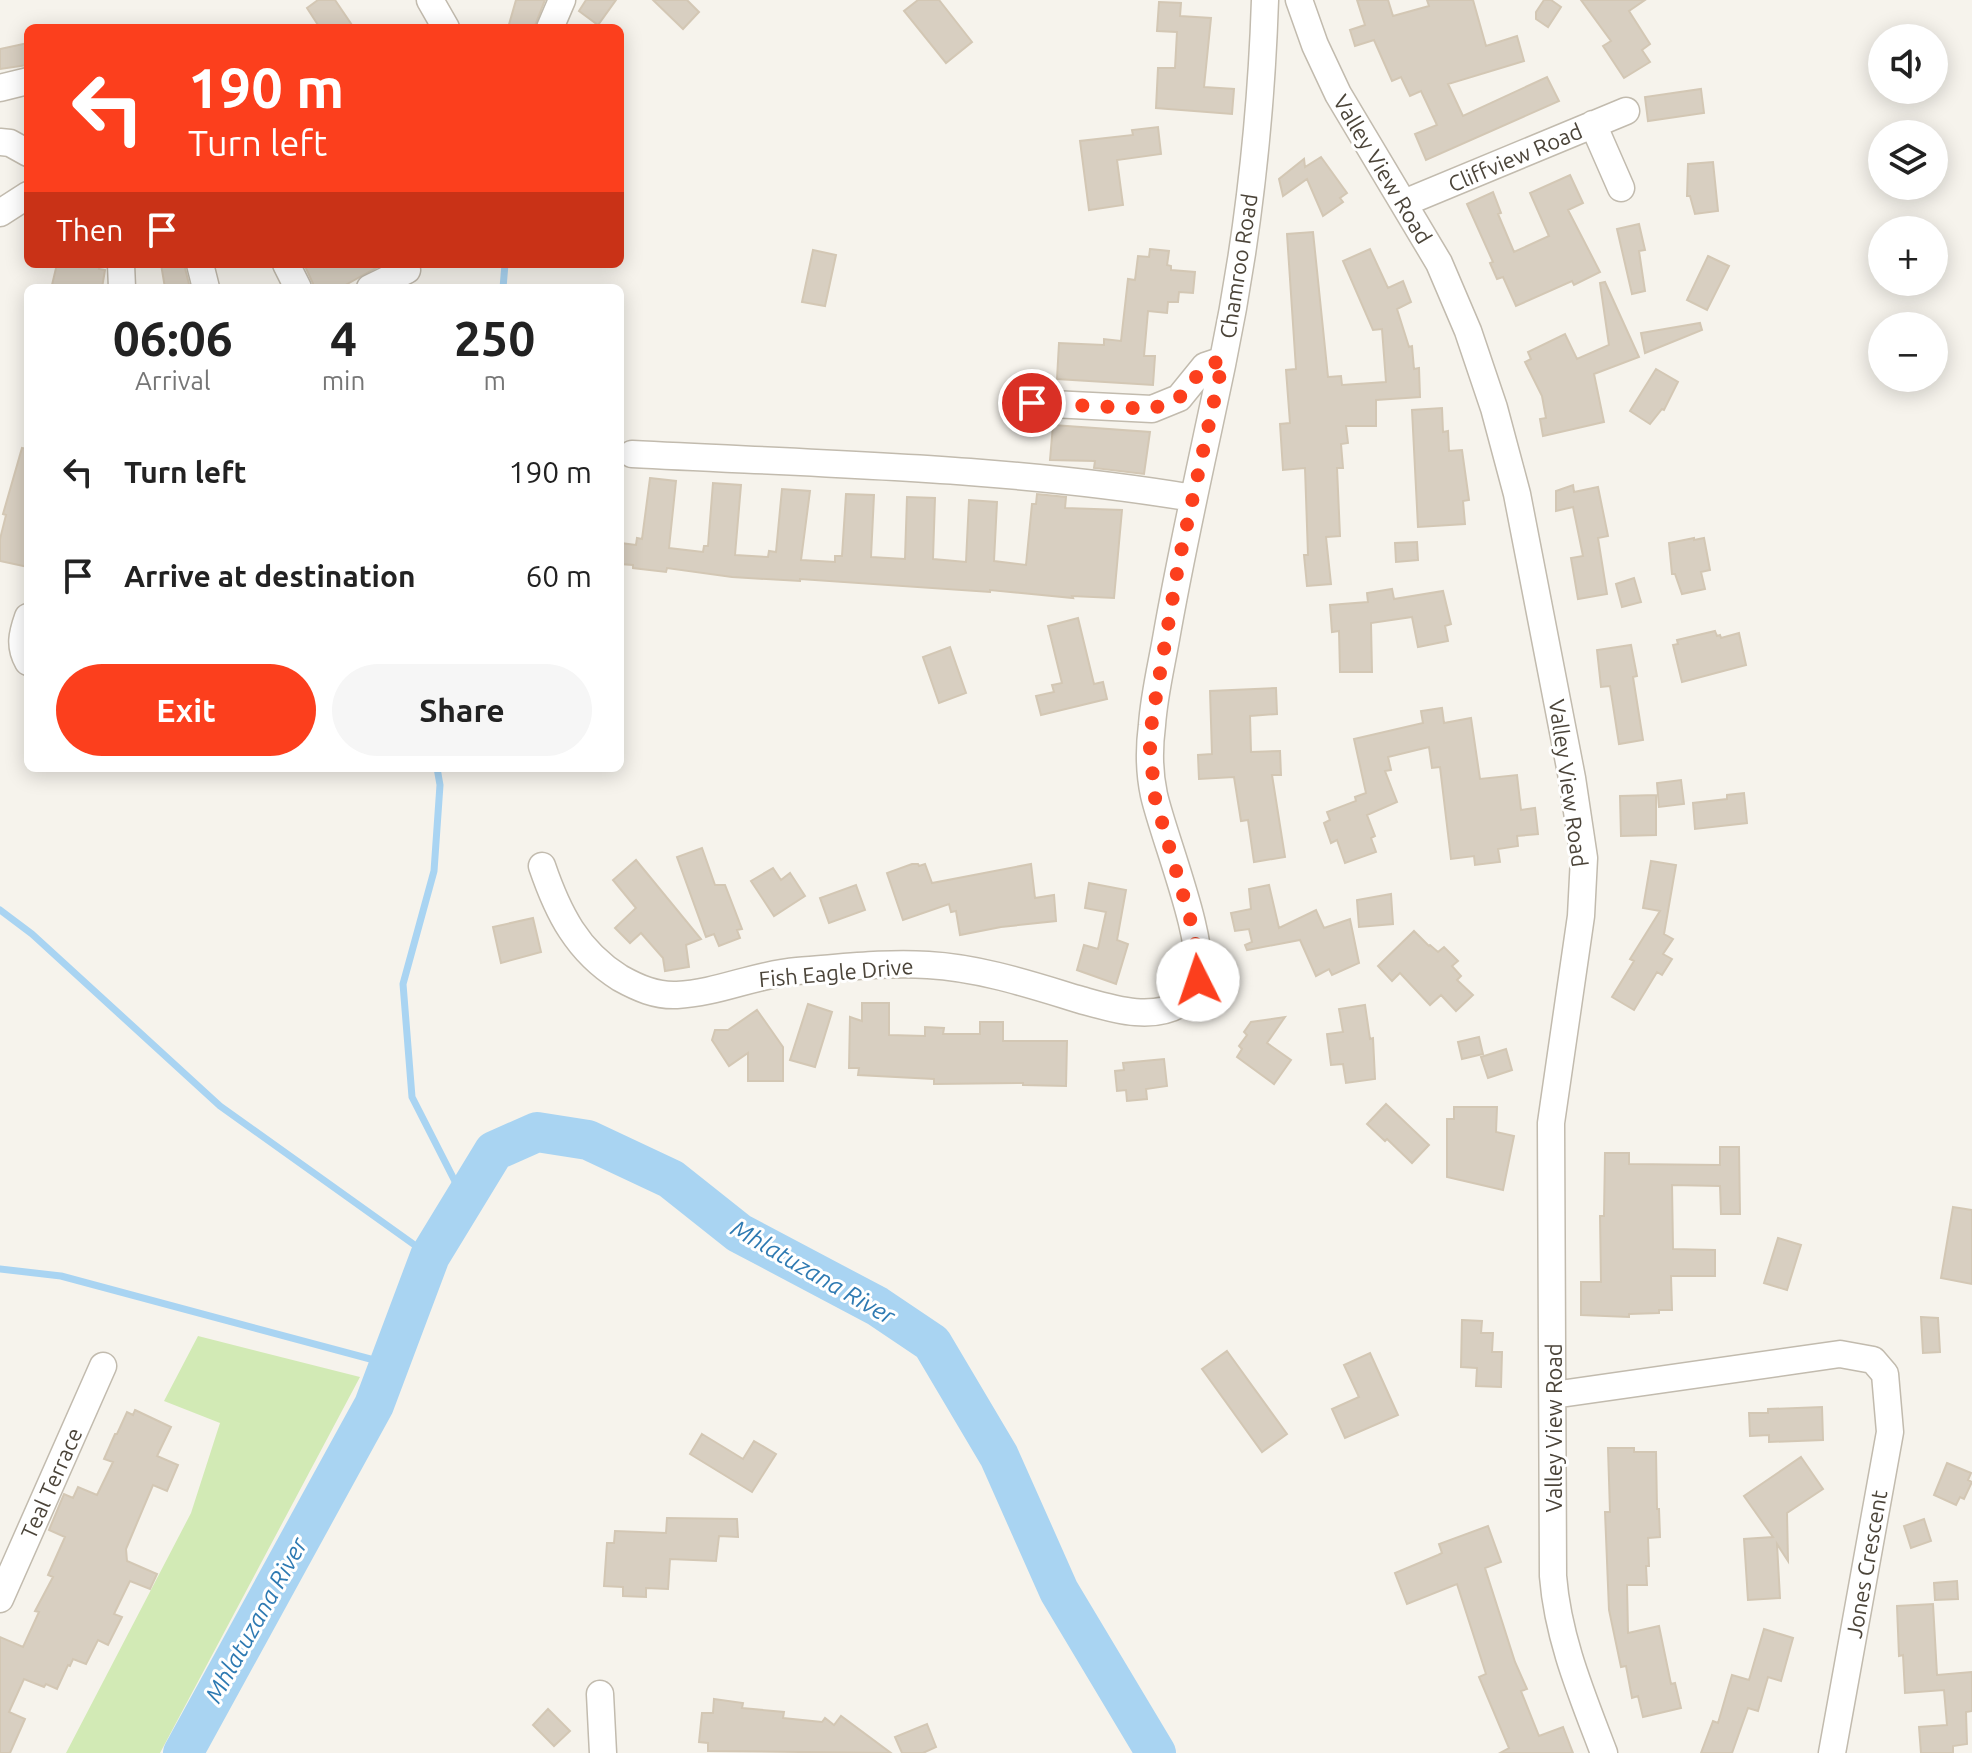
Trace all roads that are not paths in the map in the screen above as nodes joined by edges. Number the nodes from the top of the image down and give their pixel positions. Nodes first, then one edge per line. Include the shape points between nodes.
1 (430, 0) edge
2 (562, 0) edge
3 (1265, 0) edge
4 (1299, 0) edge
5 (444, 24) edge
6 (552, 24) edge
7 (24, 82) edge
8 (0, 88) edge
9 (1626, 111) dead end
10 (1593, 124) junction
11 (0, 142) edge
12 (24, 151) edge
13 (1621, 188) dead end
14 (24, 198) edge
15 (1404, 203) junction
16 (0, 213) edge
17 (403, 274) edge
18 (379, 284) edge
19 (1223, 360) junction
20 (1032, 403) dead end
21 (632, 454) dead end
22 (1193, 498) junction
23 (24, 631) edge
24 (24, 653) edge
25 (542, 866) dead end
26 (1189, 997) joint
27 (103, 1366) dead end
28 (1553, 1395) junction
29 (0, 1599) edge
30 (600, 1694) dead end
31 (603, 1753) edge
32 (1604, 1753) edge
33 (1832, 1753) edge

1 - 5 street
2 - 6 street
3 - 19 street, Chamroo Road via 1246,240
4 - 15 street, Valley View Road via 1338,94
7 - 8 street
9 - 10 street, Cliffview Road
10 - 13 street
10 - 15 street, Cliffview Road
11 - 12 street
14 - 16 street
15 - 28 street, Valley View Road via 1439,263 1494,408 1517,494 1584,858 1581,916 1551,1123
17 - 18 street
19 - 20 street via 1205,366 1179,398 1152,409
19 - 22 street, Chamroo Road
21 - 22 street via 1109,484
22 - 26 street, Chamroo Road via 1150,748 1155,798 1199,966
23 - 24 street
25 - 26 street, Fish Eagle Drive via 554,902 586,952 654,994 679,995 781,972 927,964 998,975 1114,1009 1153,1013
27 - 29 street, Teal Terrace
28 - 32 street, Valley View Road via 1555,1610
28 - 33 street, Jones Crescent via 1840,1354 1873,1360 1885,1374 1890,1432
30 - 31 street

